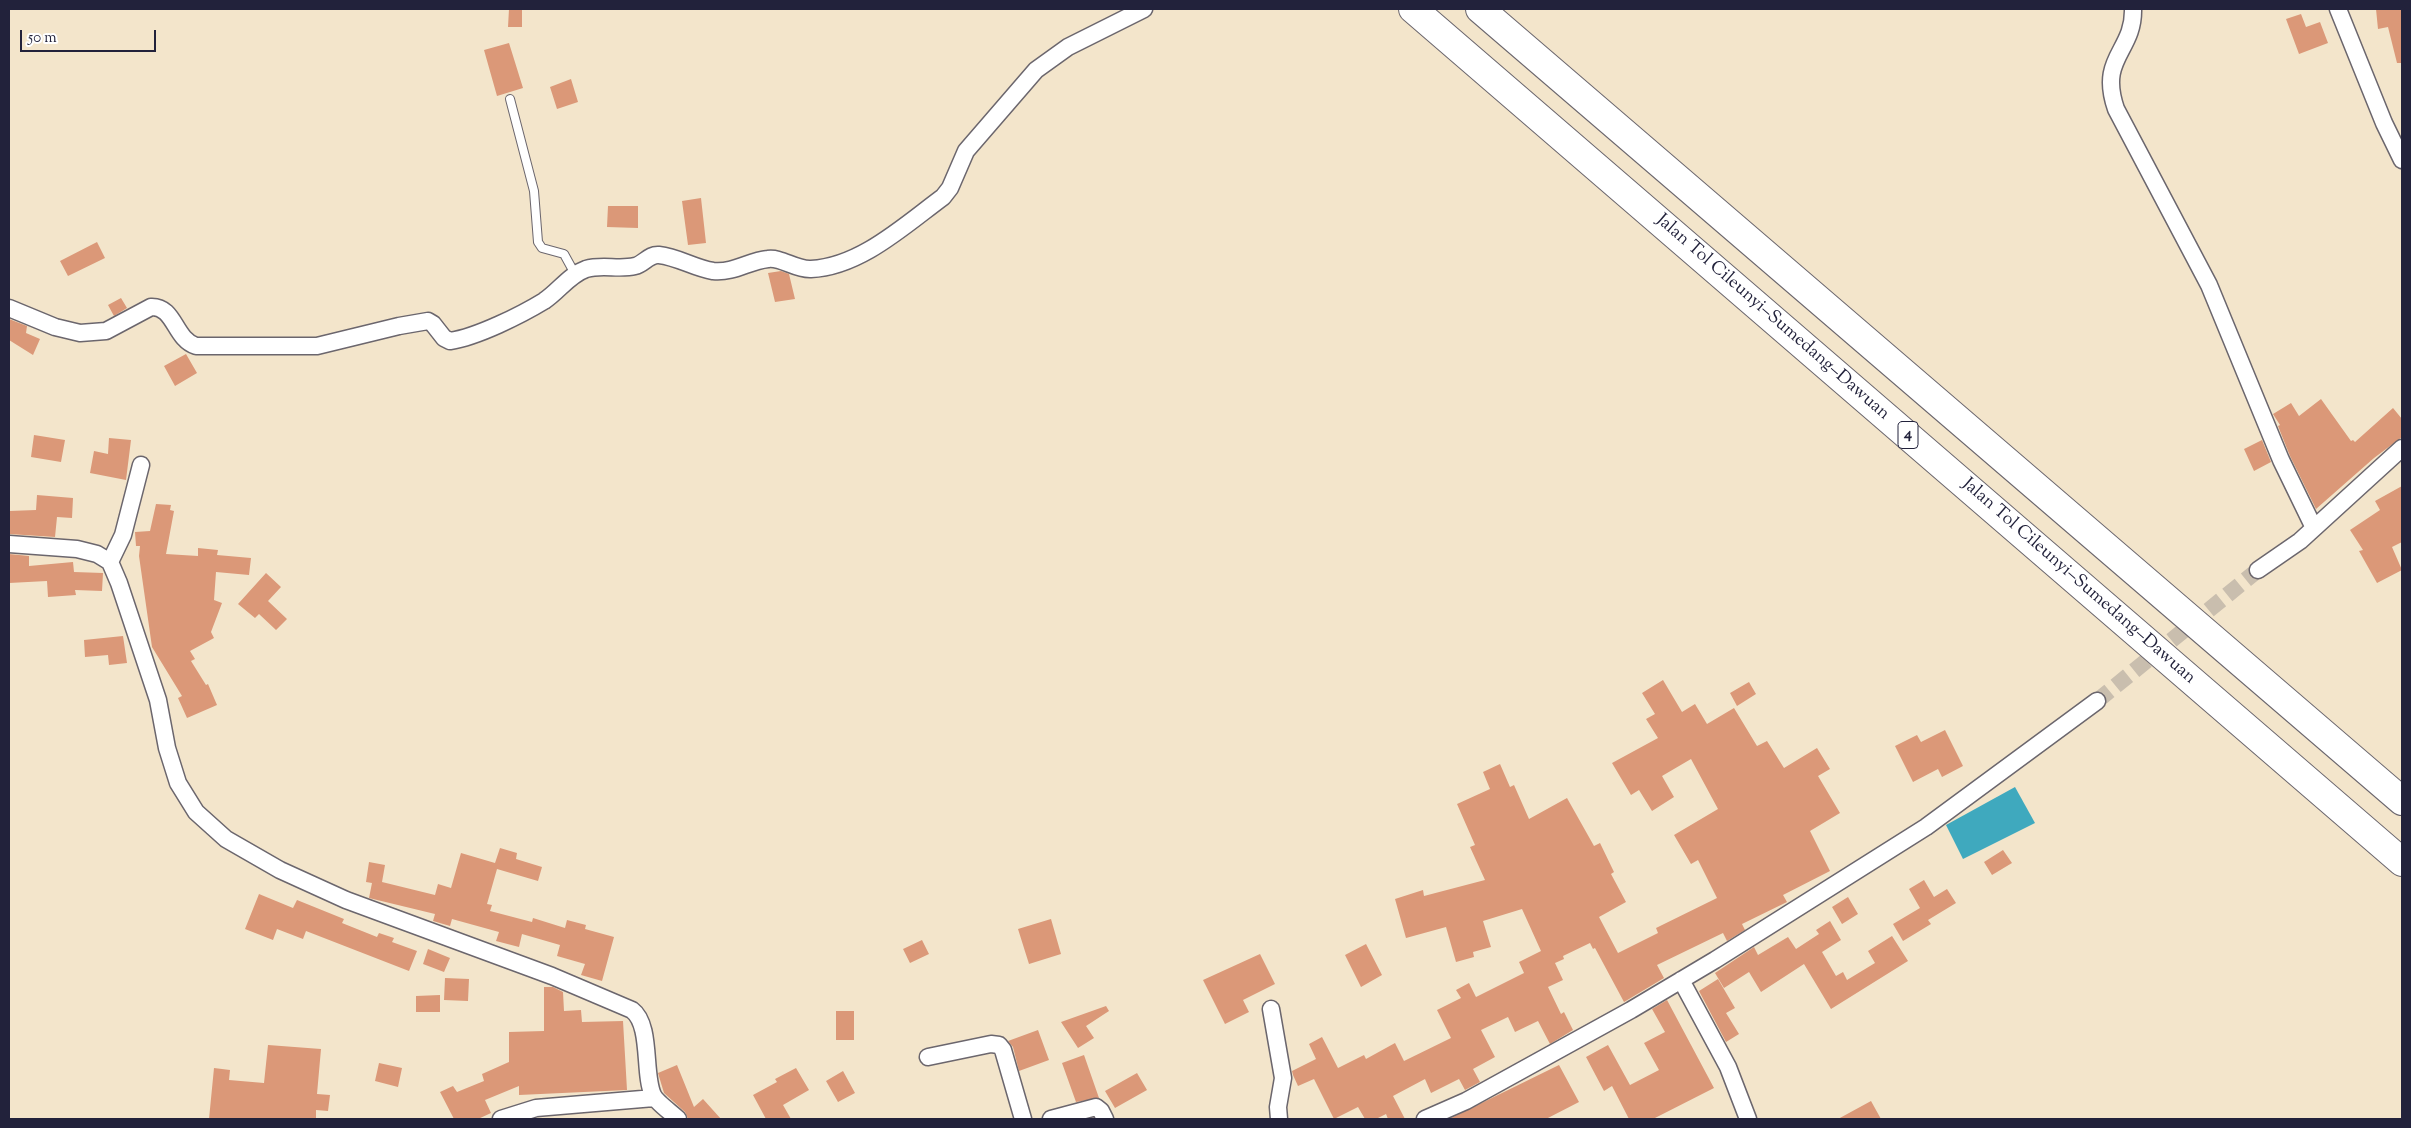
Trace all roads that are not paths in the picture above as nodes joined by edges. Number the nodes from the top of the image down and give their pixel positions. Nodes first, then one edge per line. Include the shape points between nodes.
1 (1144, 9) edge
2 (1413, 9) edge
3 (1480, 9) edge
4 (2134, 9) edge
5 (2338, 9) edge
6 (510, 99) dead end
7 (2402, 160) edge
8 (574, 274) junction
9 (9, 308) edge
10 (2402, 448) edge
11 (141, 465) dead end
12 (2314, 528) junction
13 (9, 544) edge
14 (110, 562) junction
15 (2258, 570) tunnel mouth
16 (2097, 701) tunnel mouth
17 (2402, 801) edge
18 (2402, 862) edge
19 (1681, 980) junction
20 (1271, 1009) dead end
21 (928, 1056) dead end
22 (654, 1098) junction
23 (501, 1119) edge
24 (678, 1119) edge
25 (1023, 1119) edge
26 (1052, 1119) edge
27 (1105, 1119) edge
28 (1279, 1119) edge
29 (1425, 1119) edge
30 (1748, 1119) edge

1 - 8 street via 1068,47 1036,70 966,152 950,188 942,197 870,250 836,264 812,269 794,268 773,259 731,270 713,271 656,255 635,266 600,266
2 - 18 highway, Jalan Tol Cileunyi–Sumedang–Dawuan / 4
3 - 17 highway
4 - 12 street via 2131,30 2113,66 2110,91 2116,109 2208,286 2281,460
5 - 7 street
6 - 8 lane via 534,190 538,242 542,248 564,254
8 - 9 street via 544,300 491,327 450,341 428,321 317,346 196,346 182,337 165,310 159,307 151,307 106,331 80,333 55,327
10 - 12 street
11 - 14 street via 123,535
12 - 15 street
13 - 14 street via 78,549 97,554
14 - 22 street via 158,700 178,782 196,812 226,839 280,870 346,900 552,976 632,1010 637,1014 641,1027
16 - 19 street via 1926,827
19 - 29 street via 1466,1101
19 - 30 street via 1728,1067
20 - 28 street via 1283,1078
21 - 25 street via 999,1045
22 - 23 street via 530,1109
22 - 24 street
26 - 27 street via 1096,1108

